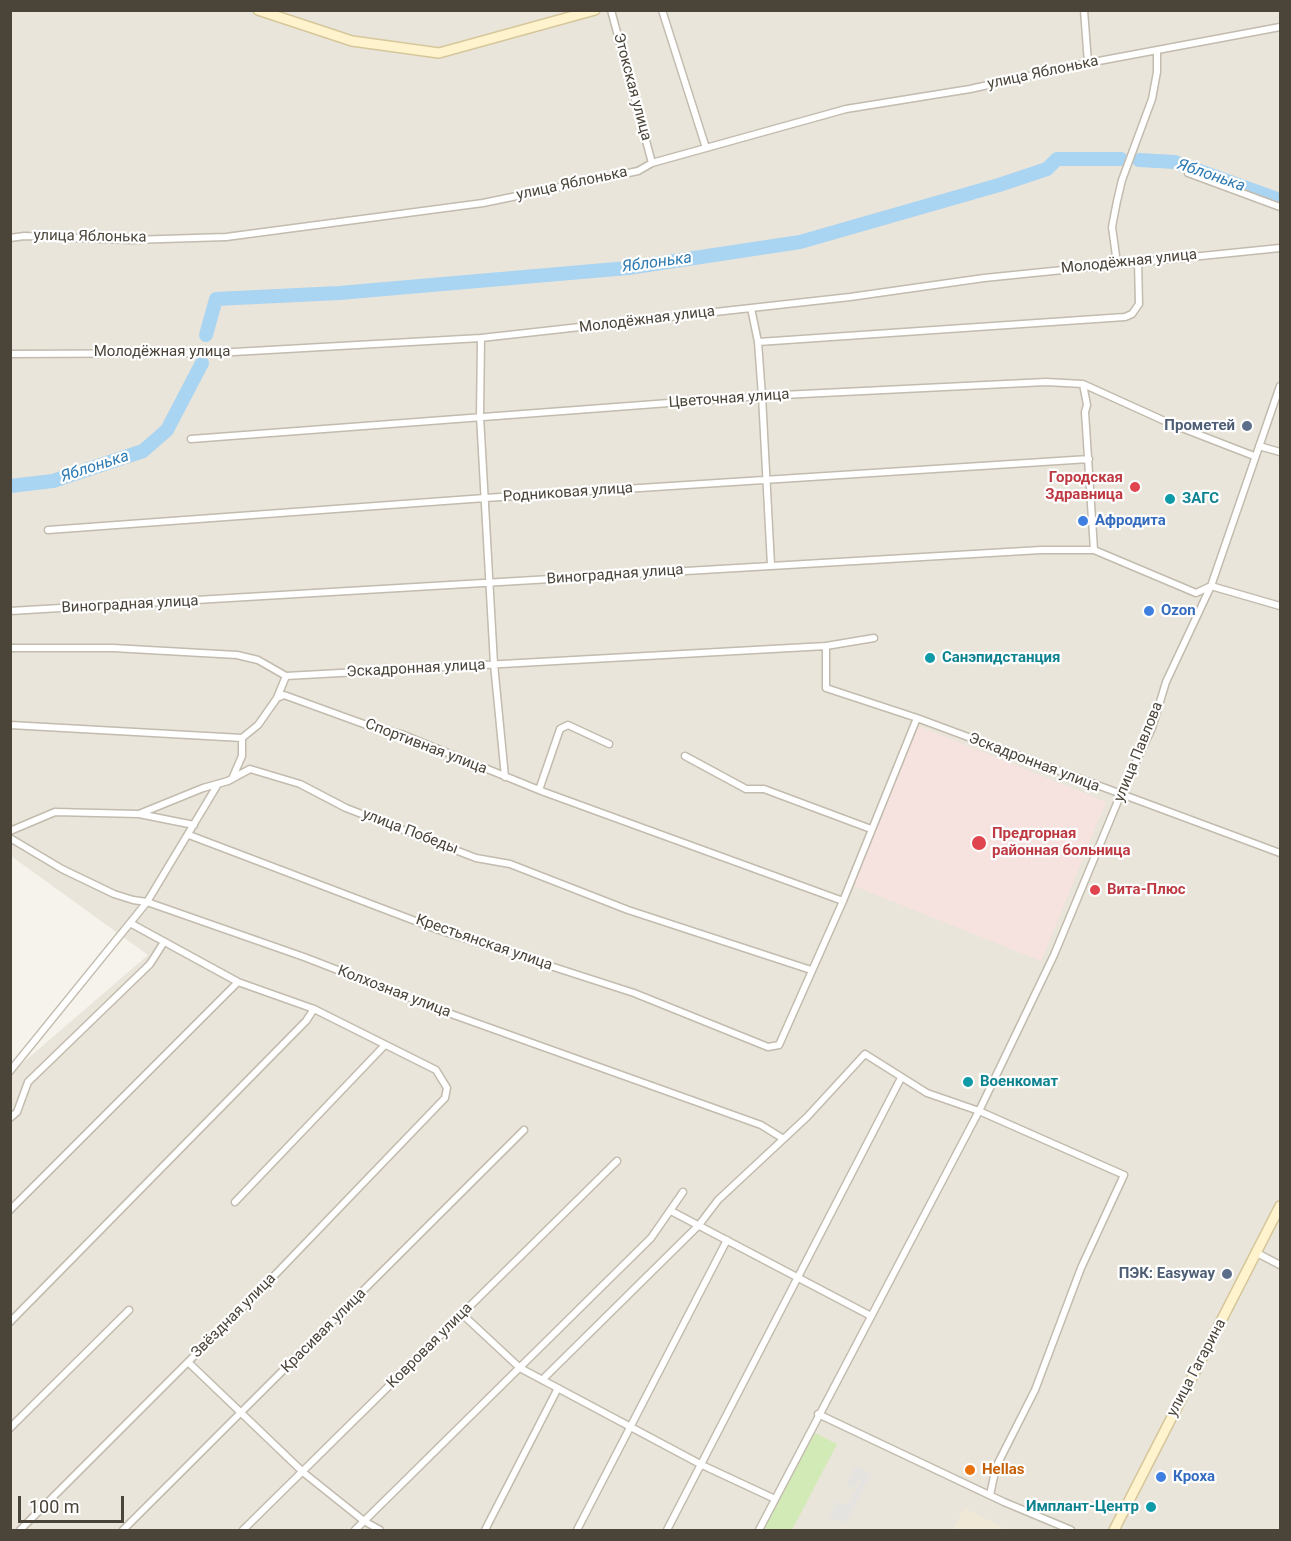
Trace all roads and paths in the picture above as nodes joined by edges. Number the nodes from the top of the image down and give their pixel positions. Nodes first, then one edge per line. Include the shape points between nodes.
1 (258, 10) edge
2 (595, 10) edge
3 (611, 10) edge
4 (662, 10) edge
5 (1084, 10) edge
6 (1281, 27) edge
7 (1157, 50) junction
8 (1088, 63) junction
9 (706, 148) junction
10 (652, 163) junction
11 (1188, 173) dead end
12 (1280, 204) edge
13 (10, 238) edge
14 (1281, 248) edge
15 (1138, 261) junction
16 (1117, 263) junction
17 (751, 308) junction
18 (481, 339) junction
19 (758, 342) junction
20 (10, 354) edge
21 (1083, 384) junction
22 (1281, 386) edge
23 (762, 396) junction
24 (480, 416) junction
25 (191, 440) dead end
26 (1258, 446) junction
27 (1281, 452) edge
28 (1254, 456) junction
29 (1089, 459) junction
30 (765, 481) junction
31 (485, 498) junction
32 (48, 530) dead end
33 (1094, 550) junction
34 (771, 565) junction
35 (490, 583) junction
36 (1211, 586) junction
37 (1281, 606) edge
38 (10, 612) edge
39 (874, 638) dead end
40 (826, 646) junction
41 (10, 648) edge
42 (494, 664) junction
43 (286, 676) junction
44 (277, 698) junction
45 (916, 718) junction
46 (10, 726) edge
47 (242, 738) junction
48 (609, 744) dead end
49 (685, 756) dead end
50 (505, 777) junction
51 (232, 779) junction
52 (218, 784) junction
53 (539, 790) junction
54 (1120, 796) junction
55 (139, 814) junction
56 (194, 825) junction
57 (871, 829) junction
58 (10, 831) edge
59 (189, 835) junction
60 (10, 838) edge
61 (1281, 853) edge
62 (843, 901) junction
63 (147, 902) junction
64 (130, 923) junction
65 (164, 942) junction
66 (811, 970) junction
67 (238, 982) junction
68 (314, 1009) junction
69 (384, 1046) junction
70 (10, 1071) edge
71 (901, 1078) junction
72 (979, 1111) junction
73 (10, 1118) edge
74 (524, 1130) dead end
75 (782, 1138) junction
76 (617, 1161) dead end
77 (683, 1192) dead end
78 (235, 1202) dead end
79 (1281, 1206) edge
80 (10, 1210) edge
81 (671, 1211) junction
82 (699, 1225) junction
83 (727, 1240) junction
84 (1257, 1253) junction
85 (1281, 1265) edge
86 (797, 1277) junction
87 (129, 1310) dead end
88 (462, 1314) junction
89 (871, 1316) junction
90 (10, 1323) edge
91 (188, 1362) junction
92 (520, 1368) junction
93 (542, 1380) junction
94 (558, 1388) junction
95 (242, 1414) junction
96 (818, 1414) junction
97 (632, 1426) junction
98 (10, 1428) edge
99 (702, 1465) junction
100 (304, 1473) junction
101 (990, 1495) junction
102 (775, 1499) junction
103 (364, 1521) junction
104 (20, 1530) edge
105 (123, 1530) edge
106 (243, 1530) edge
107 (355, 1530) edge
108 (380, 1530) edge
109 (485, 1530) edge
110 (577, 1530) edge
111 (668, 1530) edge
112 (759, 1530) edge
113 (1071, 1530) edge
114 (1114, 1530) edge

1 - 2 street via 352,41 439,53
3 - 10 street, Этокская улица
4 - 9 street
5 - 8 street
6 - 7 street, улица Яблонька
7 - 8 street, улица Яблонька
7 - 16 street via 1152,99 1115,210 1112,227
8 - 9 street, улица Яблонька via 970,89 846,108
9 - 10 street, улица Яблонька
10 - 13 street, улица Яблонька via 638,171 483,203 226,237
11 - 12 street
14 - 15 street, Молодёжная улица
15 - 16 street, Молодёжная улица
15 - 19 street via 1139,304 1125,317
16 - 17 street, Молодёжная улица
17 - 18 street, Молодёжная улица
17 - 19 street
18 - 20 street, Молодёжная улица via 216,353
18 - 24 street
19 - 23 street
21 - 23 street, Цветочная улица via 1046,382
21 - 28 street, Цветочная улица
21 - 29 street
22 - 26 street, улица Павлова
23 - 24 street, Цветочная улица
23 - 30 street
24 - 25 street, Цветочная улица
24 - 31 street
26 - 27 street
26 - 28 street, улица Павлова
28 - 36 street, улица Павлова
29 - 30 street, Родниковая улица
29 - 33 street
30 - 31 street, Родниковая улица
30 - 34 street
31 - 32 street, Родниковая улица
31 - 35 street
33 - 34 street, Виноградная улица
33 - 36 street, Виноградная улица via 1196,592
34 - 35 street, Виноградная улица
35 - 38 street, Виноградная улица
35 - 42 street
36 - 37 street, Виноградная улица
36 - 54 street, улица Павлова via 1166,682 1152,728
39 - 40 street, Эскадронная улица
40 - 42 street, Эскадронная улица
40 - 45 street, Эскадронная улица via 826,688
41 - 43 street via 113,648 237,655 258,660
42 - 43 street, Эскадронная улица
42 - 50 street
43 - 44 street
44 - 47 street via 258,725
44 - 50 street, Спортивная улица via 284,695 401,734
45 - 54 street, Эскадронная улица
45 - 57 street
46 - 47 street
47 - 51 street via 242,756
48 - 53 street via 568,725 560,729
49 - 57 street via 746,789 764,789
50 - 53 street, Спортивная улица
51 - 52 street, улица Победы
51 - 66 street, улица Победы via 250,769 300,784 346,808 476,858 510,864 628,910
52 - 55 street, улица Победы
52 - 56 street
53 - 62 street, Спортивная улица
54 - 61 street, Эскадронная улица
54 - 72 street, улица Павлова via 1054,956
55 - 56 street
55 - 58 street, улица Победы via 55,812
56 - 59 street
57 - 62 street
59 - 63 street
59 - 66 street, Крестьянская улица via 439,930 634,993 768,1047 779,1045
60 - 63 street, Колхозная улица via 81,878 132,900
62 - 66 street
63 - 64 street
63 - 75 street, Колхозная улица via 761,1125
64 - 65 street
64 - 70 street
65 - 67 street
65 - 73 street via 150,964 28,1082 17,1112
67 - 68 street
67 - 80 street
68 - 69 street
68 - 90 street
69 - 78 street
69 - 91 street, Звёздная улица via 436,1071 447,1088 445,1098
71 - 72 street via 927,1093
71 - 75 street via 865,1054
71 - 86 street
72 - 89 street, улица Павлова
72 - 101 street via 1124,1175 1081,1268 1035,1389 996,1467
74 - 95 street, Красивая улица
75 - 82 street via 718,1200
76 - 88 street, Ковровая улица
77 - 81 street
79 - 84 street, улица Гагарина
81 - 82 street
81 - 92 street via 651,1238
82 - 83 street
82 - 93 street
83 - 86 street
83 - 97 street
84 - 85 street
84 - 114 street, улица Гагарина
86 - 89 street
86 - 99 street
87 - 98 street
88 - 92 street
88 - 100 street, Ковровая улица
89 - 96 street, улица Павлова
91 - 95 street
91 - 104 street, Звёздная улица
92 - 93 street
92 - 103 street
93 - 94 street
94 - 97 street
94 - 109 street
95 - 100 street
95 - 105 street, Красивая улица
96 - 101 street
96 - 102 street, улица Павлова
97 - 99 street
97 - 110 street
99 - 102 street
99 - 111 street
100 - 103 street
100 - 106 street, Ковровая улица
101 - 113 street
102 - 112 street, улица Павлова
103 - 107 street
103 - 108 street

